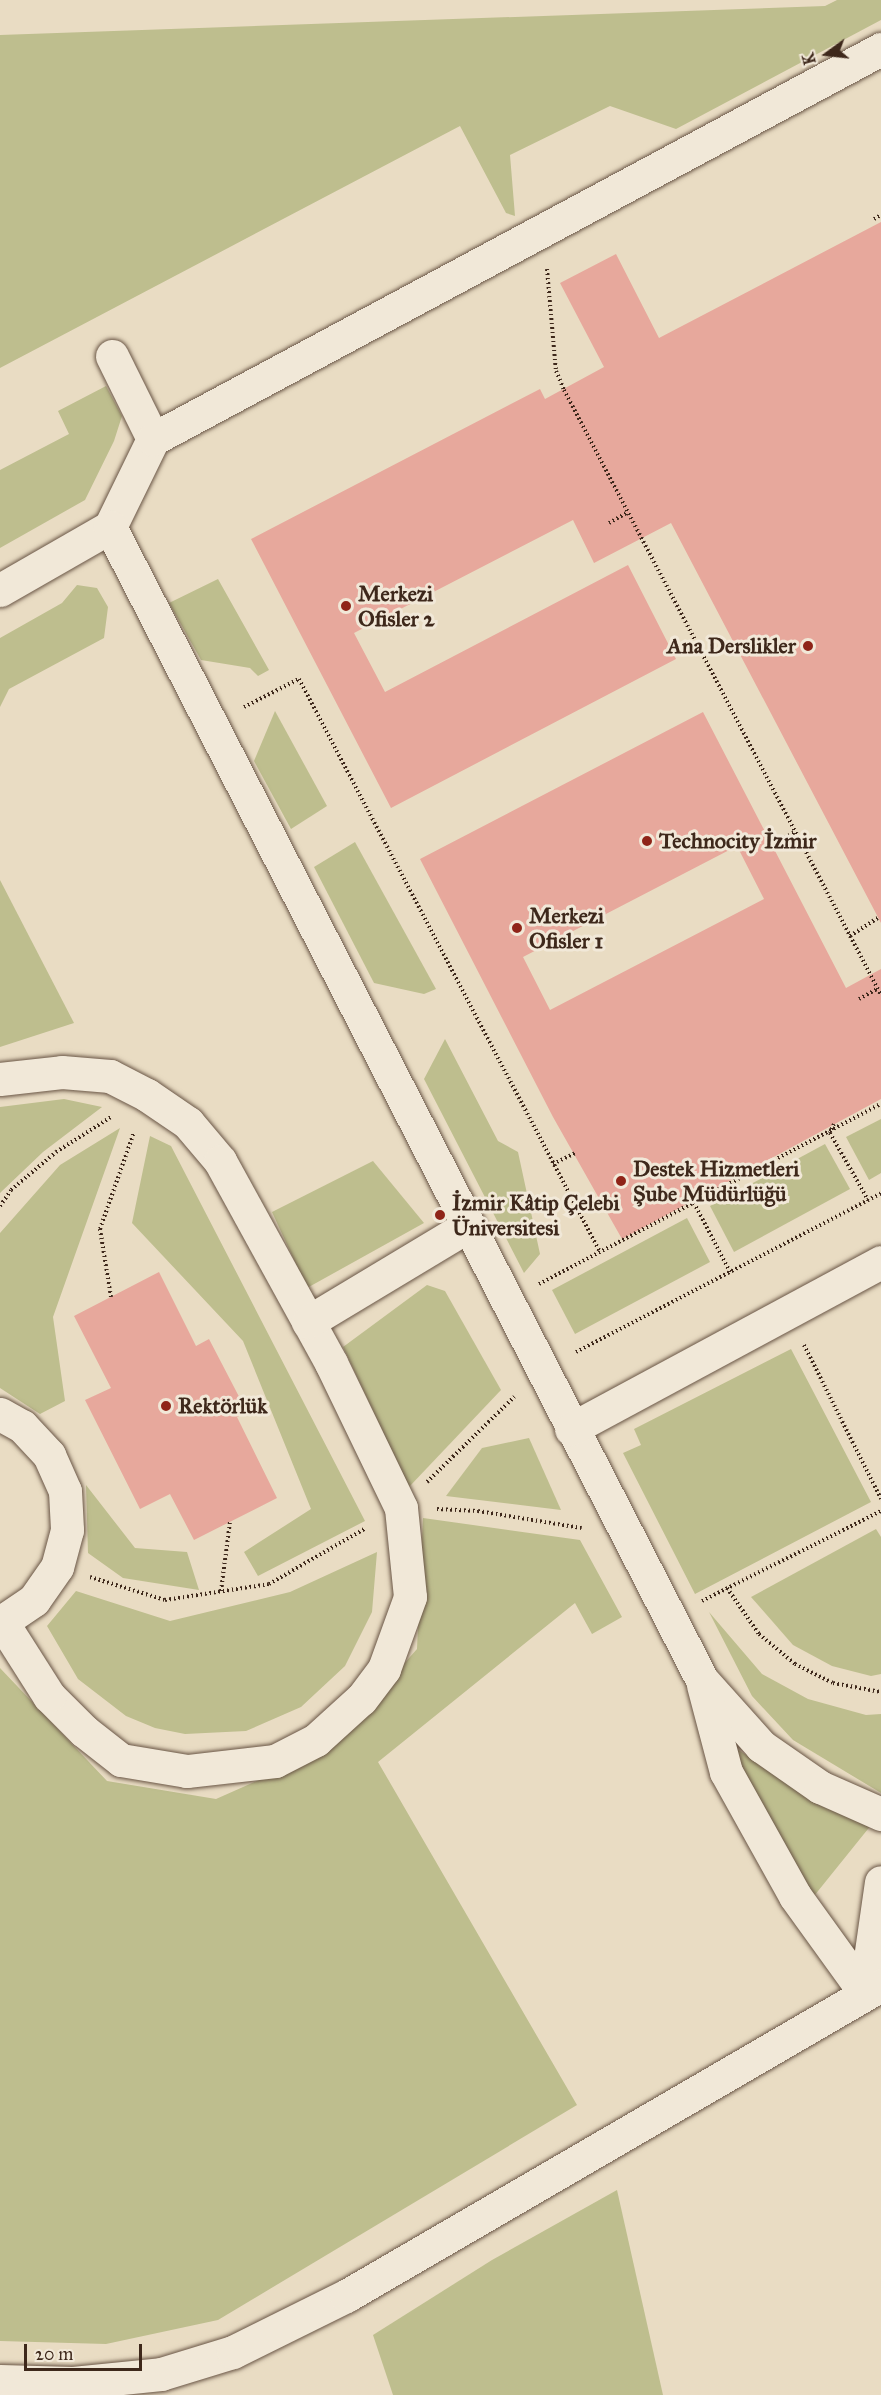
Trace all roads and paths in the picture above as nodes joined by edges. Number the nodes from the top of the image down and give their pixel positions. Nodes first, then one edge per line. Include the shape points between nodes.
1 (881, 49) edge
2 (881, 215) edge
3 (874, 219) dead end
4 (544, 229) junction
5 (112, 356) dead end
6 (153, 439) junction
7 (628, 513) junction
8 (609, 523) dead end
9 (110, 527) junction
10 (0, 590) edge
11 (248, 706) dead end
12 (795, 832) junction
13 (772, 846) dead end
14 (878, 918) dead end
15 (850, 936) junction
16 (877, 989) junction
17 (881, 995) edge
18 (859, 999) dead end
19 (0, 1079) edge
20 (147, 1095) junction
21 (881, 1104) edge
22 (834, 1124) dead end
23 (830, 1133) junction
24 (576, 1153) dead end
25 (553, 1164) junction
26 (881, 1194) edge
27 (868, 1200) junction
28 (694, 1203) junction
29 (0, 1206) edge
30 (468, 1226) junction
31 (600, 1252) junction
32 (881, 1262) edge
33 (730, 1272) junction
34 (111, 1297) dead end
35 (506, 1301) junction
36 (787, 1313) junction
37 (308, 1322) junction
38 (541, 1371) junction
39 (0, 1414) edge
40 (571, 1429) junction
41 (881, 1499) edge
42 (401, 1508) junction
43 (881, 1511) edge
44 (230, 1522) dead end
45 (627, 1535) junction
46 (57, 1568) junction
47 (727, 1588) junction
48 (221, 1591) junction
49 (668, 1619) junction
50 (1, 1622) edge
51 (702, 1680) junction
52 (881, 1692) edge
53 (881, 1814) edge
54 (881, 1882) edge
55 (873, 1989) edge
56 (0, 2381) edge

1 - 4 street
2 - 3 path
4 - 6 street
4 - 7 path via 556,371
5 - 6 street
6 - 9 street
7 - 8 path
7 - 12 path
9 - 10 street
9 - 30 street
11 - 25 path via 299,679
12 - 13 path
12 - 15 path
14 - 15 path
15 - 16 path
16 - 17 path
16 - 18 path
19 - 20 street via 62,1072 100,1075
20 - 29 path via 56,1152 11,1190
20 - 34 path via 100,1229
20 - 37 street via 188,1123 220,1161
21 - 23 path
22 - 23 path
23 - 27 path
23 - 28 path
24 - 25 path
25 - 31 path
26 - 27 path
27 - 33 path
28 - 31 path
28 - 33 path
30 - 35 street
30 - 37 street
31 - 35 path
32 - 36 street
33 - 38 path
35 - 38 street
36 - 40 street
36 - 41 path
37 - 42 street
38 - 40 street
38 - 42 path
39 - 46 street via 22,1426 49,1455 65,1491 67,1530
40 - 45 street
42 - 45 path via 478,1511
42 - 48 path via 269,1584
42 - 50 street via 410,1597 384,1669 361,1699 316,1740 275,1761 187,1771 121,1760 49,1696
43 - 47 path
44 - 48 path
45 - 49 street
46 - 48 path via 165,1600
46 - 50 street via 34,1600
47 - 49 path
47 - 52 path via 759,1634 795,1664 833,1683
49 - 51 street
51 - 53 street via 761,1746 820,1787
51 - 55 street via 726,1772 795,1896
54 - 55 street
55 - 56 street via 346,2296 233,2352 161,2374 73,2383

